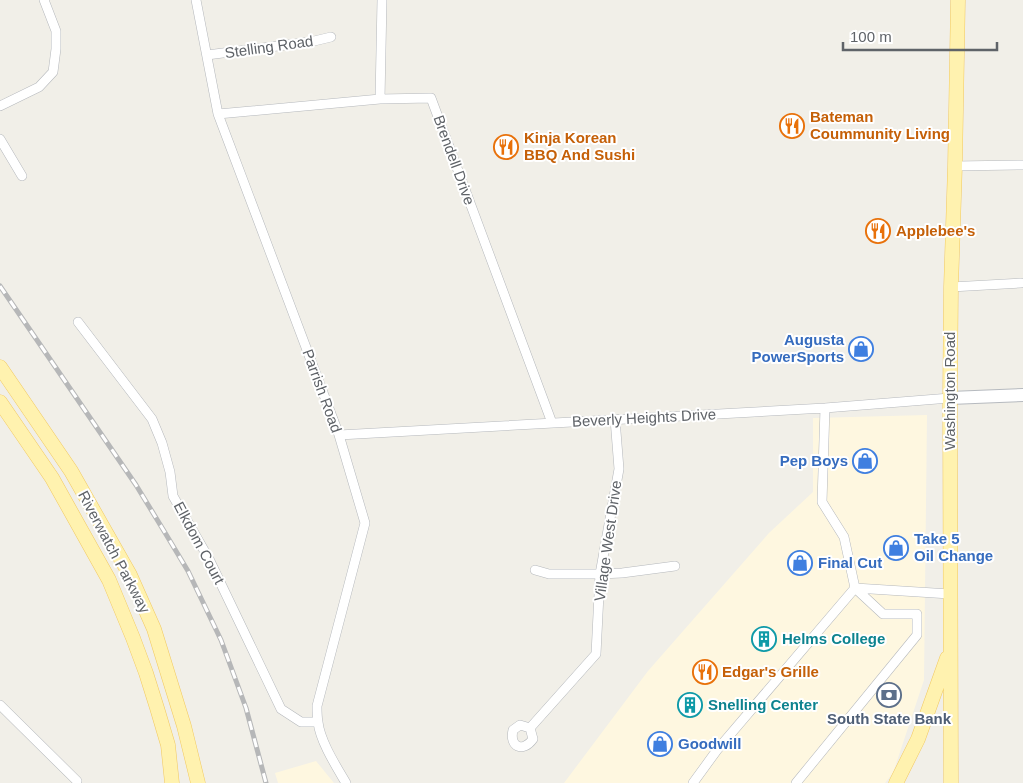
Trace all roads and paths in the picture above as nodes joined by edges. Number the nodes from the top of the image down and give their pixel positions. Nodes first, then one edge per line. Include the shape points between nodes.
1 (44, 0) edge
2 (197, 0) edge
3 (382, 0) edge
4 (958, 0) edge
5 (331, 37) dead end
6 (207, 55) junction
7 (380, 99) junction
8 (0, 106) edge
9 (218, 114) junction
10 (0, 139) edge
11 (1023, 165) edge
12 (956, 166) junction
13 (22, 176) dead end
14 (1021, 283) dead end
15 (951, 287) junction
16 (78, 322) dead end
17 (0, 367) edge
18 (1023, 395) edge
19 (950, 398) junction
20 (0, 402) edge
21 (825, 408) junction
22 (615, 420) junction
23 (552, 423) junction
24 (339, 435) junction
25 (675, 566) dead end
26 (535, 570) dead end
27 (600, 574) junction
28 (855, 588) junction
29 (950, 594) junction
30 (951, 648) junction
31 (0, 705) edge
32 (318, 722) junction
33 (530, 728) dead end
34 (76, 782) edge
35 (172, 783) edge
36 (198, 783) edge
37 (346, 783) edge
38 (693, 783) edge
39 (796, 783) edge
40 (896, 783) edge
41 (951, 783) edge

1 - 8 street via 56,31 53,72 39,87
2 - 6 street, Parrish Road
3 - 7 street
4 - 12 main road, Washington Road
5 - 6 street, Stelling Road
6 - 9 street, Parrish Road
7 - 9 street, Brendell Drive
7 - 23 street, Brendell Drive via 431,98
9 - 24 street, Parrish Road
10 - 13 street
11 - 12 street
12 - 15 main road, Washington Road
14 - 15 street
15 - 19 main road, Washington Road
16 - 32 street, Elkdom Court via 152,419 162,443 174,496 209,559 281,709 301,722
17 - 36 main road, Riverwatch Parkway via 71,471 130,576 154,629
18 - 19 street
19 - 21 street, Beverly Heights Drive
19 - 29 main road, Washington Road
20 - 35 main road, Riverwatch Parkway via 52,478 109,580 158,708 168,745
21 - 22 street, Beverly Heights Drive
21 - 28 street via 822,502 844,538
22 - 23 street, Beverly Heights Drive
22 - 27 street, Village West Drive via 619,469
23 - 24 street, Beverly Heights Drive
24 - 32 street, Parrish Road via 365,522 318,706
25 - 27 street
26 - 27 street via 550,574
27 - 33 street, Village West Drive via 596,654
28 - 29 street
28 - 38 street via 717,750
28 - 39 street via 883,614 917,614 918,635
29 - 30 main road, Washington Road
30 - 40 main road via 918,739
30 - 41 main road, Washington Road
31 - 34 street
32 - 37 street, Parrish Road via 320,733

